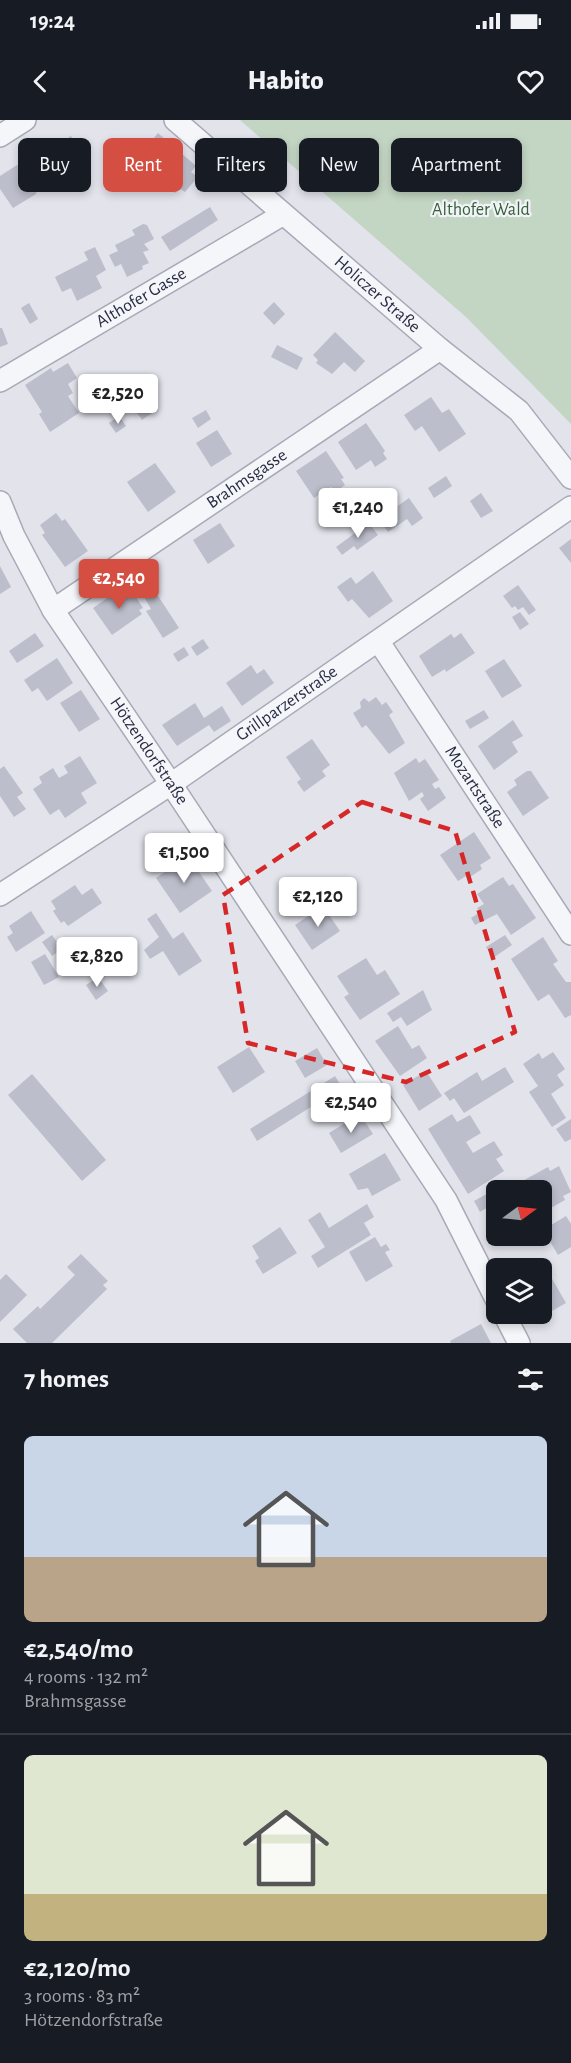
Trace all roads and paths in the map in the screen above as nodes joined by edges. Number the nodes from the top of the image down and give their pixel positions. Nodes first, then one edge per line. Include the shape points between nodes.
1 (25, 120) edge
2 (175, 120) edge
3 (0, 136) edge
4 (282, 214) junction
5 (440, 349) junction
6 (0, 381) edge
7 (571, 478) edge
8 (0, 502) edge
9 (571, 507) edge
10 (53, 610) junction
11 (379, 642) junction
12 (171, 784) junction
13 (0, 895) edge
14 (571, 934) edge
15 (486, 1279) edge
16 (509, 1324) edge
17 (519, 1343) edge

1 - 3 street
2 - 4 street, Holiczer Straße
4 - 5 street, Holiczer Straße
4 - 6 street, Althofer Gasse
5 - 7 street, Holiczer Straße via 519,411
5 - 10 street, Brahmsgasse
8 - 10 street, Hötzendorfstraße
9 - 11 street, Grillparzerstraße
10 - 12 street, Hötzendorfstraße
11 - 12 street, Grillparzerstraße
11 - 14 street, Mozartstraße
12 - 13 street, Grillparzerstraße
12 - 15 street, Hötzendorfstraße via 446,1200
16 - 17 street

